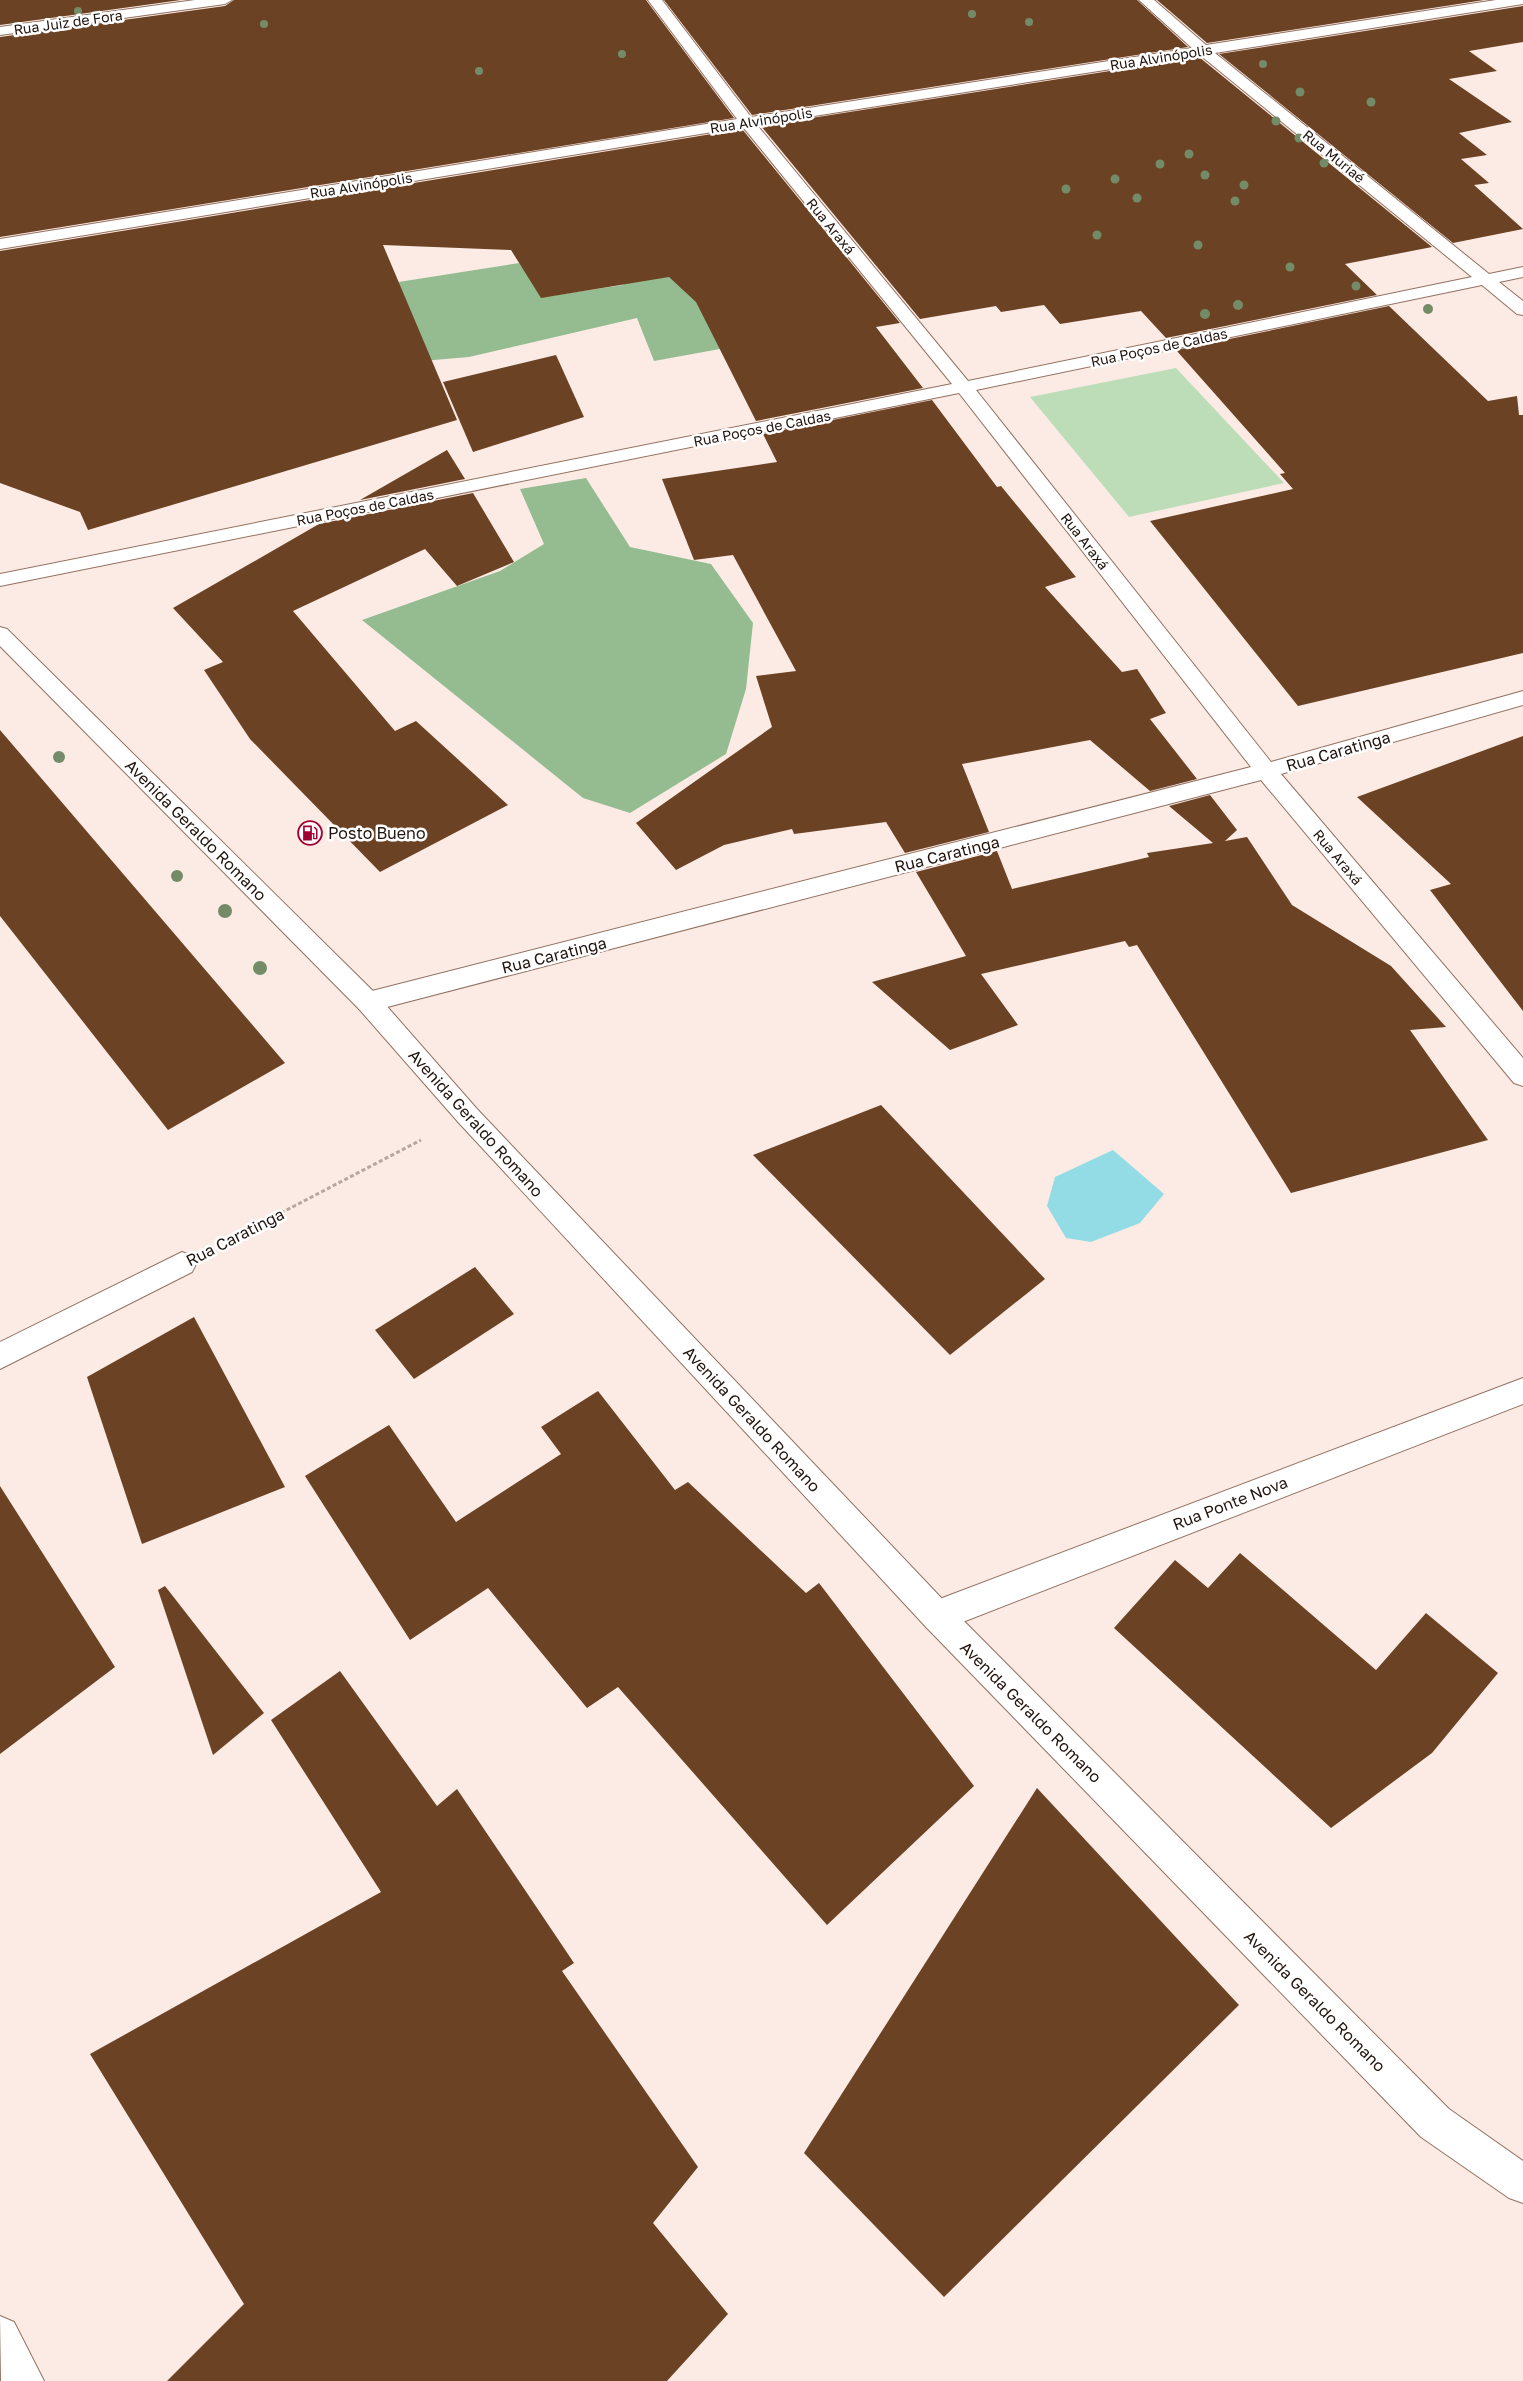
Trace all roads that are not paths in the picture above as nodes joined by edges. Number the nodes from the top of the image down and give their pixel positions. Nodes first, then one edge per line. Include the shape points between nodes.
1 (225, 0) edge
2 (655, 0) edge
3 (1146, 0) edge
4 (1523, 0) edge
5 (0, 32) edge
6 (1203, 50) junction
7 (747, 122) junction
8 (0, 244) edge
9 (1523, 272) edge
10 (1486, 279) junction
11 (1523, 310) edge
12 (964, 387) junction
13 (0, 580) edge
14 (0, 634) edge
15 (1523, 698) edge
16 (1266, 772) junction
17 (368, 1002) junction
18 (1523, 1076) edge
19 (182, 1264) road end
20 (0, 1356) edge
21 (1523, 1391) edge
22 (937, 1616) junction
23 (1523, 2184) edge
24 (0, 2336) edge
25 (23, 2381) edge

1 - 5 street, Rua Juiz de Fora
2 - 7 street, Rua Araxá
3 - 6 street, Rua Muriaé
4 - 6 street, Rua Alvinópolis
6 - 7 street, Rua Alvinópolis
6 - 10 street, Rua Muriaé
7 - 8 street, Rua Alvinópolis
7 - 12 street, Rua Araxá
9 - 10 street, Rua Poços de Caldas
10 - 11 street, Rua Muriaé
10 - 12 street, Rua Poços de Caldas
12 - 13 street, Rua Poços de Caldas
12 - 16 street, Rua Araxá
14 - 17 street, Avenida Geraldo Romano
15 - 16 street, Rua Caratinga
16 - 17 street, Rua Caratinga
16 - 18 street, Rua Araxá
17 - 22 street, Avenida Geraldo Romano via 468,1116
19 - 20 street, Rua Caratinga
21 - 22 street, Rua Ponte Nova
22 - 23 street, Avenida Geraldo Romano via 1435,2123
24 - 25 street

